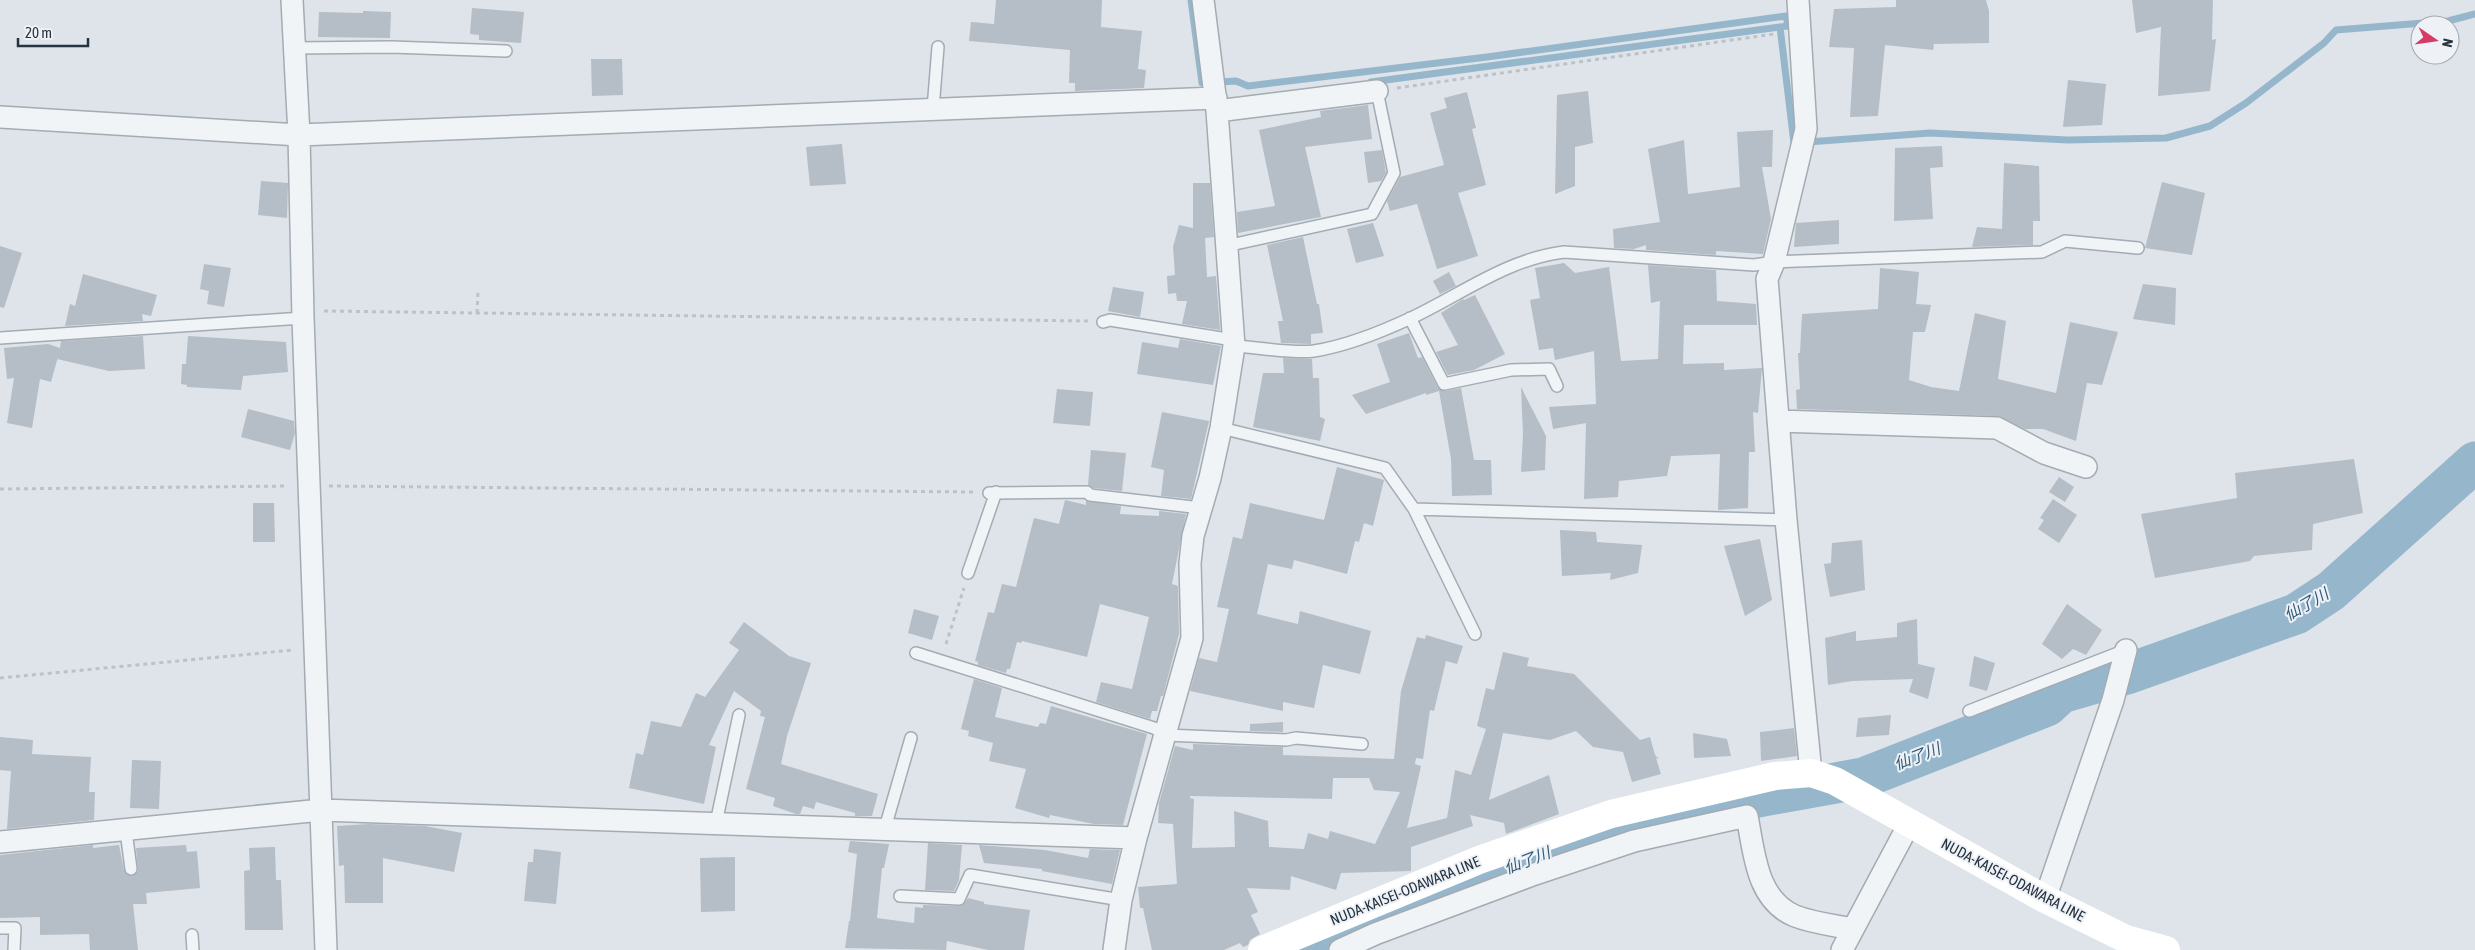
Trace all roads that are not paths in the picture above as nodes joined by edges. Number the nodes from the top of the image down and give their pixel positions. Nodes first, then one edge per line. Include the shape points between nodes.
1 (292, 0) edge
2 (1203, 0) edge
3 (1798, 0) edge
4 (938, 47) dead end
5 (294, 48) junction
6 (506, 51) dead end
7 (1377, 91) joint
8 (1216, 101) junction
9 (932, 109) junction
10 (0, 117) edge
11 (299, 135) junction
12 (1226, 246) junction
13 (2138, 248) dead end
14 (1774, 262) junction
15 (303, 314) junction
16 (1410, 318) junction
17 (1103, 322) road end
18 (0, 338) edge
19 (1234, 343) junction
20 (1557, 386) dead end
21 (1778, 422) junction
22 (1221, 428) junction
23 (2086, 467) dead end
24 (1201, 508) junction
25 (1414, 509) junction
26 (1786, 520) junction
27 (968, 573) road end
28 (1475, 634) dead end
29 (2126, 650) joint
30 (916, 653) dead end
31 (1970, 711) dead end
32 (739, 715) dead end
33 (1166, 735) junction
34 (911, 738) dead end
35 (1362, 744) dead end
36 (1811, 773) junction
37 (322, 810) junction
38 (716, 822) junction
39 (1909, 824) junction
40 (886, 828) junction
41 (126, 831) junction
42 (1136, 838) junction
43 (0, 842) edge
44 (131, 869) dead end
45 (900, 896) dead end
46 (2045, 898) junction
47 (1121, 900) junction
48 (0, 928) edge
49 (1852, 929) junction
50 (192, 935) dead end
51 (14, 950) edge
52 (193, 950) edge
53 (326, 950) edge
54 (1114, 950) edge
55 (1262, 950) edge
56 (1340, 950) edge
57 (1842, 950) edge
58 (2166, 950) edge

1 - 5 street
2 - 8 street
3 - 14 street via 1806,128
4 - 9 lane
5 - 6 lane
5 - 11 street
7 - 8 street
7 - 12 lane via 1394,174 1372,214
8 - 9 street
8 - 12 street
9 - 11 street
10 - 11 street
11 - 15 street
12 - 19 street
13 - 14 lane via 2065,241 2042,252
14 - 16 lane via 1754,266 1564,252 1539,255 1505,268
14 - 21 street via 1767,279
15 - 18 lane
15 - 37 street
16 - 19 lane via 1335,346 1311,351
16 - 20 lane via 1444,384 1511,370 1549,369
17 - 19 lane via 1110,320
19 - 22 street
21 - 23 street via 1997,428 2044,453
21 - 26 street
22 - 24 street
22 - 25 lane via 1385,468
24 - 27 lane via 1090,495 1087,492 992,492
24 - 33 street via 1190,563 1192,638
25 - 26 lane
25 - 28 lane
26 - 36 street
29 - 31 lane
29 - 46 street via 2113,700
30 - 33 lane via 1145,725
32 - 38 lane
33 - 35 lane via 1296,738
33 - 42 street
34 - 40 lane
36 - 39 main road, NUDA-KAISEI-ODAWARA LINE via 1866,797
36 - 55 main road, NUDA-KAISEI-ODAWARA LINE via 1775,776 1611,814 1479,860
37 - 38 street
37 - 41 street
37 - 53 street
38 - 40 street
39 - 46 main road, NUDA-KAISEI-ODAWARA LINE
39 - 49 street
40 - 42 street
41 - 43 street
41 - 44 lane
42 - 47 street
45 - 47 lane via 959,899 970,875
46 - 58 main road, NUDA-KAISEI-ODAWARA LINE via 2126,939
47 - 54 street
48 - 51 lane via 15,928
49 - 56 street via 1794,916 1765,890 1747,816 1634,841 1526,878
49 - 57 street
50 - 52 lane

